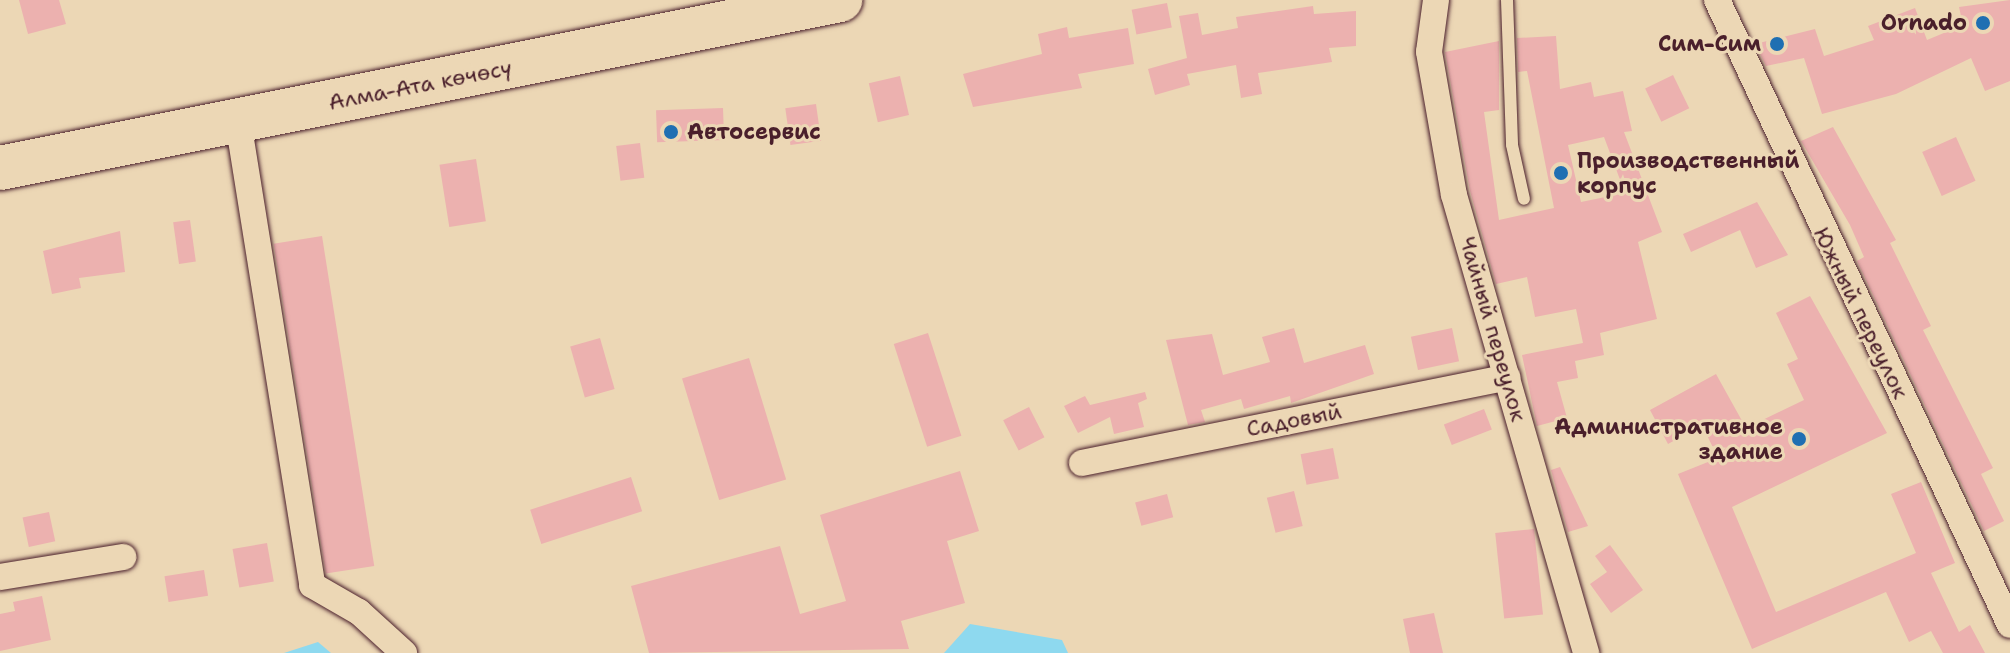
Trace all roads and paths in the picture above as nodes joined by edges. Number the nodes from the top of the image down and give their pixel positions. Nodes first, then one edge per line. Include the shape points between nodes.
1 (840, 0) edge
2 (1436, 0) edge
3 (1507, 0) edge
4 (1717, 0) edge
5 (238, 121) junction
6 (0, 168) edge
7 (1524, 199) dead end
8 (1507, 377) junction
9 (1082, 463) dead end
10 (123, 557) dead end
11 (0, 577) edge
12 (2010, 625) edge
13 (404, 653) edge
14 (1586, 653) edge

1 - 5 highway, Алма-Ата көчөсү
2 - 8 street, Чайный переулок via 1429,52 1454,195
3 - 7 lane via 1512,145
4 - 12 street, Южный переулок
5 - 6 highway, Алма-Ата көчөсү
5 - 13 street via 312,585 359,612
8 - 9 street, Садовый
8 - 14 street, Чайный переулок
10 - 11 street

